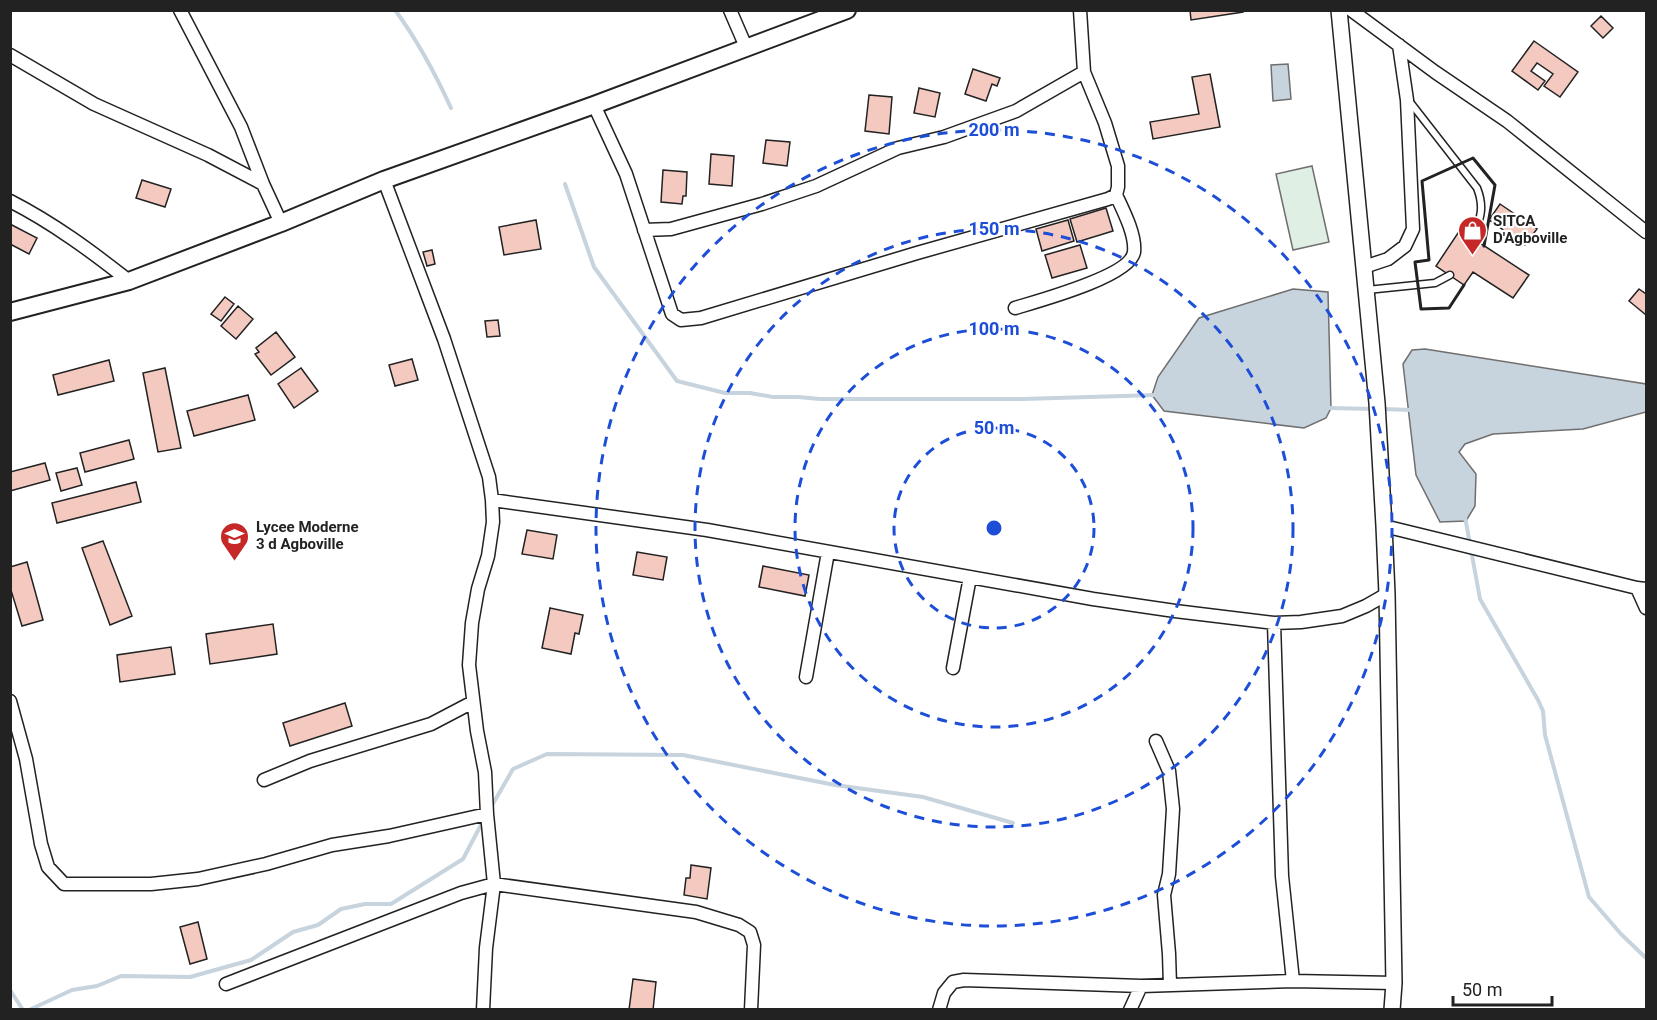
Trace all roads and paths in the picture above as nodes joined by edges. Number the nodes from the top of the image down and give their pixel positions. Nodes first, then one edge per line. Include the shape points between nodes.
1 (730, 10) edge
2 (847, 10) edge
3 (1080, 10) edge
4 (1339, 10) edge
5 (1352, 10) edge
6 (179, 12) edge
7 (1399, 45) junction
8 (747, 47) junction
9 (10, 55) edge
10 (1084, 72) junction
11 (1407, 100) junction
12 (594, 105) junction
13 (384, 180) junction
14 (263, 183) junction
15 (1116, 195) junction
16 (10, 201) edge
17 (281, 223) junction
18 (644, 230) junction
19 (1647, 232) edge
20 (1473, 238) dead end
21 (1364, 267) junction
22 (1450, 275) dead end
23 (129, 281) junction
24 (1366, 290) junction
25 (1016, 308) dead end
26 (10, 312) edge
27 (492, 500) junction
28 (1384, 526) junction
29 (828, 552) junction
30 (970, 577) junction
31 (1642, 588) edge
32 (1387, 594) junction
33 (1647, 608) edge
34 (1274, 623) junction
35 (953, 668) dead end
36 (806, 677) dead end
37 (10, 701) edge
38 (473, 702) junction
39 (1155, 741) dead end
40 (264, 780) dead end
41 (487, 814) junction
42 (494, 884) junction
43 (1293, 981) junction
44 (1394, 983) junction
45 (226, 984) dead end
46 (1170, 985) junction
47 (1141, 986) junction
48 (483, 1010) edge
49 (751, 1010) edge
50 (939, 1010) edge
51 (1130, 1010) edge
52 (1392, 1010) edge

1 - 8 street
2 - 8 main road
3 - 10 street
4 - 21 street
5 - 7 street
6 - 14 street via 241,127
7 - 11 street
7 - 19 street via 1507,121
8 - 12 main road
9 - 14 street via 94,104
10 - 15 street via 1118,166
10 - 18 street via 1016,111 944,137 898,148 816,186 671,229
11 - 20 lane via 1477,188 1482,200
11 - 21 street via 1413,229 1405,246 1388,259
12 - 13 main road
12 - 18 street via 626,174
13 - 17 main road
13 - 27 street via 444,339 489,477
14 - 17 street
15 - 18 street via 701,318 681,320 672,314
15 - 25 street via 1130,227 1133,257 1105,278
16 - 23 street via 70,236
17 - 23 main road
21 - 24 street
22 - 24 lane via 1436,283
23 - 26 main road
24 - 28 street
27 - 29 street via 706,530
27 - 38 street via 488,556 472,623 469,665
28 - 31 street
28 - 32 street
29 - 30 street
29 - 36 street
30 - 34 street via 1128,604
30 - 35 street
31 - 33 street
32 - 34 street via 1342,616
32 - 44 street
34 - 43 street via 1282,876
37 - 41 street via 26,759 41,844 48,867 64,884 151,884 198,879 332,844
38 - 40 street via 431,724
38 - 41 street via 485,772
39 - 46 street via 1168,771 1173,809 1164,895
41 - 42 street
42 - 45 street via 461,893
42 - 48 street
42 - 49 street via 696,912 740,925 750,932 754,945
43 - 44 street
43 - 46 street
44 - 52 street
46 - 47 street
47 - 50 street via 964,980 952,982
47 - 51 street

